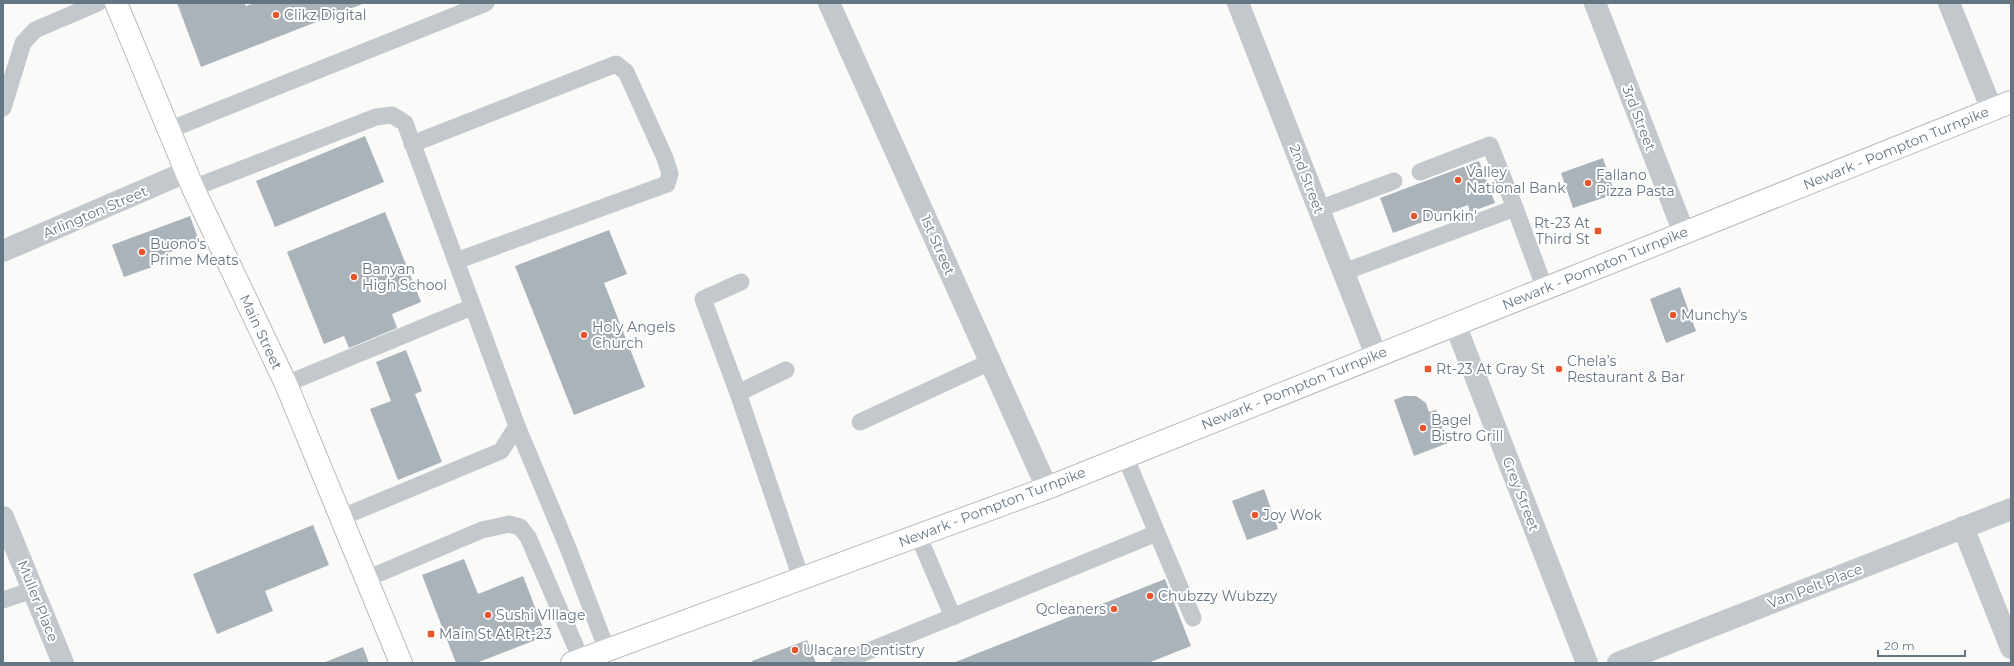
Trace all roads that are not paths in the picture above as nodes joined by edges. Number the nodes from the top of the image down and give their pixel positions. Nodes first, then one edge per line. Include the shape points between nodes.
1 (98, 3) edge
2 (116, 3) edge
3 (486, 3) edge
4 (829, 3) edge
5 (1238, 3) edge
6 (1595, 3) edge
7 (1948, 3) edge
8 (2002, 106) edge
9 (3, 108) edge
10 (169, 130) junction
11 (412, 144) junction
12 (1420, 172) dead end
13 (190, 180) junction
14 (1394, 181) dead end
15 (1515, 208) junction
16 (1319, 210) junction
17 (1684, 233) junction
18 (3, 251) edge
19 (456, 261) junction
20 (1344, 272) junction
21 (740, 282) dead end
22 (1545, 288) junction
23 (472, 307) junction
24 (1455, 324) junction
25 (1376, 355) junction
26 (990, 362) junction
27 (786, 370) dead end
28 (286, 384) junction
29 (738, 393) junction
30 (860, 422) dead end
31 (517, 426) junction
32 (1125, 456) junction
33 (1047, 488) junction
34 (2011, 508) edge
35 (3, 517) edge
36 (340, 518) junction
37 (1963, 527) junction
38 (1156, 534) junction
39 (918, 535) junction
40 (801, 578) junction
41 (366, 579) junction
42 (33, 590) junction
43 (3, 600) edge
44 (953, 616) junction
45 (1192, 618) dead end
46 (2011, 648) edge
47 (607, 650) junction
48 (577, 661) edge
49 (63, 663) edge
50 (401, 663) edge
51 (839, 663) edge
52 (1587, 663) edge
53 (1618, 663) edge

1 - 9 lane via 35,30 24,43 14,67
2 - 10 main road, Main Street
3 - 10 lane
4 - 26 street, 1st Street
5 - 16 street, 2nd Street
6 - 17 street, 3rd Street
7 - 8 street
8 - 17 main road, Newark - Pompton Turnpike
10 - 13 main road, Main Street
11 - 13 lane via 404,123 392,115 376,117
11 - 19 lane
11 - 19 lane via 616,64 626,72 666,158 670,174 666,184
12 - 15 lane via 1490,145
13 - 18 street, Arlington Street
13 - 28 main road, Main Street
14 - 16 lane
15 - 20 lane
15 - 22 lane
16 - 20 street, 2nd Street
17 - 22 main road, Newark - Pompton Turnpike
19 - 23 lane
20 - 25 street, 2nd Street
21 - 29 lane via 703,299
22 - 24 main road, Newark - Pompton Turnpike
23 - 28 lane
23 - 31 lane
24 - 25 main road, Newark - Pompton Turnpike
24 - 52 street, Grey Street
25 - 32 main road, Newark - Pompton Turnpike
26 - 30 lane
26 - 33 street, 1st Street
27 - 29 lane
28 - 36 main road, Main Street
29 - 40 lane
31 - 36 lane via 501,451
31 - 47 lane
32 - 33 main road, Newark - Pompton Turnpike
32 - 38 lane
33 - 39 main road, Newark - Pompton Turnpike
34 - 37 street, Van Pelt Place
35 - 42 street, Muller Place
36 - 41 main road, Main Street
37 - 46 street
37 - 53 street, Van Pelt Place
38 - 44 lane
38 - 45 lane
39 - 40 main road, Newark - Pompton Turnpike
39 - 44 lane
40 - 47 main road, Newark - Pompton Turnpike
41 - 48 lane via 482,530 509,524 520,527 528,537
41 - 50 main road, Main Street
42 - 43 lane
42 - 49 street, Muller Place
44 - 51 lane
47 - 48 main road, Newark - Pompton Turnpike

